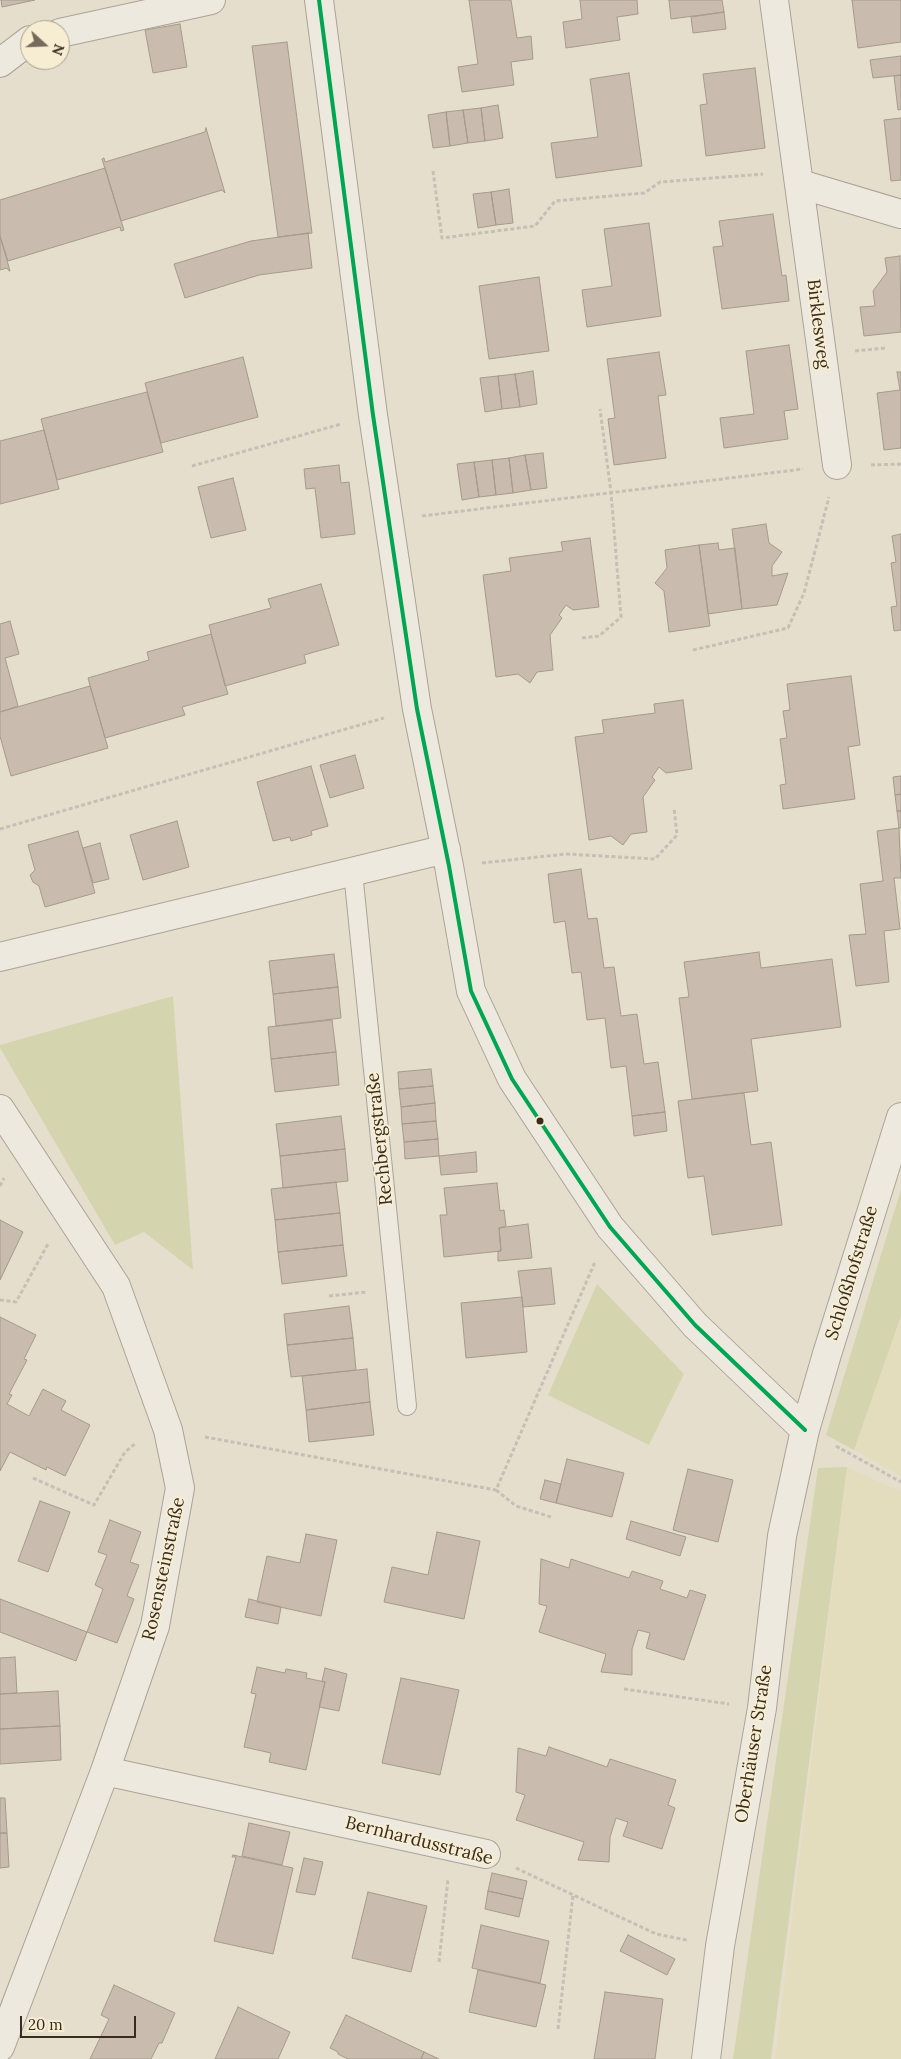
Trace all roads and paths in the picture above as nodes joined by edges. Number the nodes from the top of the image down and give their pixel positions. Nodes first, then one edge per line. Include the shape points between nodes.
1 (211, 0) edge
2 (319, 0) edge
3 (774, 0) edge
4 (70, 32) edge
5 (20, 48) edge
6 (0, 63) edge
7 (433, 171) dead end
8 (799, 179) junction
9 (901, 214) edge
10 (600, 409) dead end
11 (373, 415) junction
12 (837, 465) junction
13 (192, 466) dead end
14 (611, 492) junction
15 (389, 520) junction
16 (582, 638) dead end
17 (693, 650) dead end
18 (417, 709) junction
19 (674, 808) dead end
20 (0, 829) edge
21 (447, 858) junction
22 (353, 872) junction
23 (1, 955) edge
24 (0, 1109) edge
25 (901, 1117) edge
26 (67, 1211) junction
27 (395, 1289) junction
28 (329, 1296) dead end
29 (0, 1300) edge
30 (407, 1406) dead end
31 (164, 1421) junction
32 (806, 1430) junction
33 (33, 1478) dead end
34 (901, 1482) edge
35 (496, 1490) dead end
36 (551, 1517) dead end
37 (624, 1689) dead end
38 (762, 1708) junction
39 (105, 1771) junction
40 (451, 1846) junction
41 (486, 1854) joint
42 (573, 1894) junction
43 (720, 1946) junction
44 (439, 1962) dead end
45 (558, 2029) dead end
46 (0, 2048) edge
47 (706, 2059) edge

1 - 4 street
2 - 11 street
3 - 8 street, Birklesweg
5 - 6 street
7 - 8 path via 442,238 535,226 555,201 644,194 660,182 753,174
8 - 9 street
8 - 12 street, Birklesweg
10 - 14 path
11 - 13 path
11 - 15 street
12 - 14 path
12 - 17 path via 804,593 788,628
14 - 15 path
14 - 16 path via 621,617 599,636
15 - 18 street
18 - 20 path
18 - 21 street
19 - 21 path via 678,835 655,859 566,854
21 - 22 street
21 - 32 street via 471,991 512,1079 610,1226 695,1325
22 - 23 street
22 - 27 lane, Rechbergstraße
24 - 26 street, Rosensteinstraße
25 - 32 street, Schloßhofstraße via 826,1354
26 - 29 path via 16,1302
26 - 31 street, Rosensteinstraße via 116,1286
27 - 28 path
27 - 30 lane, Rechbergstraße
31 - 33 path via 125,1452 94,1505
31 - 39 street, Rosensteinstraße via 180,1488 155,1626
32 - 34 path
32 - 38 street, Oberhäuser Straße via 782,1536
35 - 36 path via 516,1506
37 - 38 path
38 - 43 street, Oberhäuser Straße
39 - 40 street, Bernhardusstraße
39 - 46 street, Rosensteinstraße
40 - 41 street, Bernhardusstraße
40 - 44 path
41 - 42 path, Bernhardusstraße
42 - 43 path, Bernhardusstraße via 656,1934
42 - 45 path
43 - 47 street, Oberhäuser Straße

